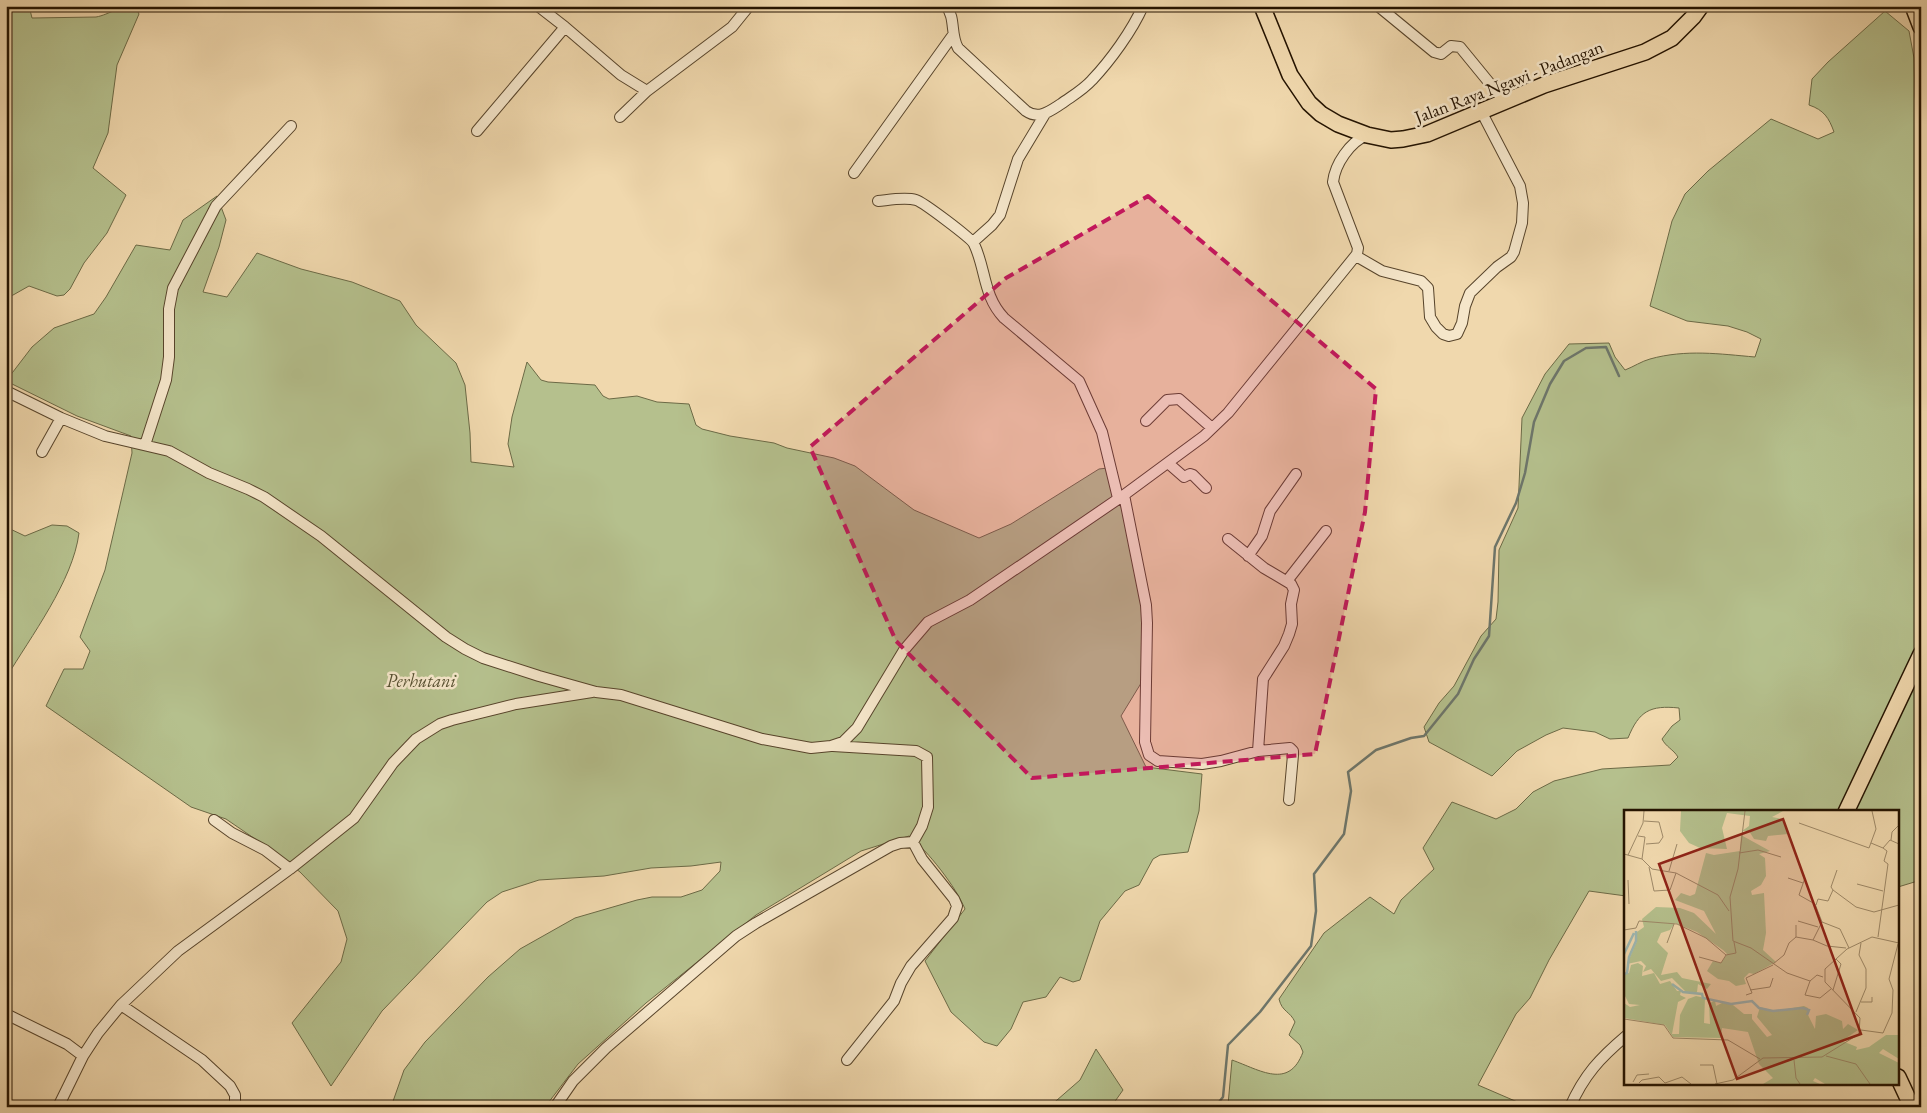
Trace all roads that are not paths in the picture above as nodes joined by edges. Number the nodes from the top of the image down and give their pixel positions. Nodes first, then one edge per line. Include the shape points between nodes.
1 (538, 6) edge
2 (749, 6) edge
3 (946, 6) edge
4 (1142, 6) edge
5 (1262, 6) edge
6 (1378, 6) edge
7 (1701, 6) edge
8 (1913, 6) edge
9 (565, 27) junction
10 (1921, 27) edge
11 (953, 35) junction
12 (647, 90) junction
13 (1505, 102) junction
14 (1481, 111) junction
15 (1045, 114) junction
16 (620, 117) dead end
17 (291, 126) dead end
18 (477, 131) dead end
19 (1367, 136) junction
20 (854, 174) dead end
21 (878, 201) dead end
22 (973, 242) junction
23 (1356, 256) junction
24 (6, 391) edge
25 (61, 418) junction
26 (1146, 421) dead end
27 (1212, 428) junction
28 (145, 446) junction
29 (42, 452) dead end
30 (1168, 463) junction
31 (1296, 474) dead end
32 (1206, 488) dead end
33 (1121, 497) junction
34 (1326, 531) dead end
35 (1228, 540) dead end
36 (1248, 556) junction
37 (1287, 581) junction
38 (1921, 654) edge
39 (596, 692) junction
40 (831, 746) junction
41 (1258, 751) junction
42 (1289, 800) dead end
43 (1847, 810) edge
44 (214, 820) dead end
45 (912, 842) junction
46 (290, 869) junction
47 (121, 1005) junction
48 (6, 1014) edge
49 (1624, 1038) edge
50 (83, 1056) junction
51 (847, 1060) dead end
52 (1900, 1081) edge
53 (58, 1107) edge
54 (235, 1107) edge
55 (555, 1107) edge
56 (1570, 1107) edge
57 (1912, 1107) edge

1 - 9 street
2 - 12 street via 732,27
3 - 11 street via 952,17
4 - 15 street via 1092,81
5 - 19 highway, Jalan Raya Ngawi - Padangan via 1290,75 1309,103 1338,124
6 - 13 street via 1434,52 1441,54 1451,46 1460,47
7 - 13 highway, Jalan Raya Ngawi - Padangan via 1672,38 1655,48 1574,74
8 - 10 highway
9 - 12 street via 621,75
9 - 18 street
11 - 15 street via 962,52 1026,111 1036,116
11 - 20 street
12 - 16 street
13 - 14 highway, Jalan Raya Ngawi - Padangan
14 - 19 highway, Jalan Raya Ngawi - Padangan via 1415,137 1391,140
14 - 23 street via 1520,186 1522,223 1511,257 1470,294 1457,334 1449,336 1436,327 1430,317 1428,288 1421,281 1382,271
15 - 22 street via 1018,159 1000,215
17 - 28 street via 216,206 173,288 166,380
19 - 23 street via 1351,145 1334,178 1336,192 1358,248
21 - 22 street via 911,199 923,203
22 - 33 street via 997,311 1072,374 1082,387 1102,432
23 - 27 street via 1228,413
24 - 25 street
25 - 28 street via 105,436
25 - 29 street
26 - 27 street via 1167,400 1179,399
27 - 30 street
28 - 39 street via 169,451 273,503 321,536 465,649 484,658
30 - 32 street via 1184,477 1193,475
30 - 33 street
31 - 36 street via 1270,511 1262,536
33 - 40 street via 970,600 928,622 904,650 857,728 842,742
33 - 41 street via 1148,623 1145,742 1149,755 1158,761 1202,764
34 - 37 street
35 - 36 street
36 - 37 street
37 - 41 street via 1294,590 1292,624 1284,646 1263,679
38 - 43 highway
39 - 40 street via 621,695 762,739 811,748
39 - 46 street via 516,704 452,720 429,730 393,763 354,818
40 - 45 street via 916,751 927,758 928,807
41 - 42 street via 1287,748 1293,751
44 - 46 street
45 - 51 street via 954,899 956,912 911,966 894,1000
45 - 55 street via 892,846 736,936 606,1048 573,1081
46 - 47 street via 178,951
47 - 50 street
47 - 54 street via 202,1060 230,1086
48 - 50 street via 67,1044
49 - 56 street via 1591,1068
50 - 53 street
52 - 57 highway

